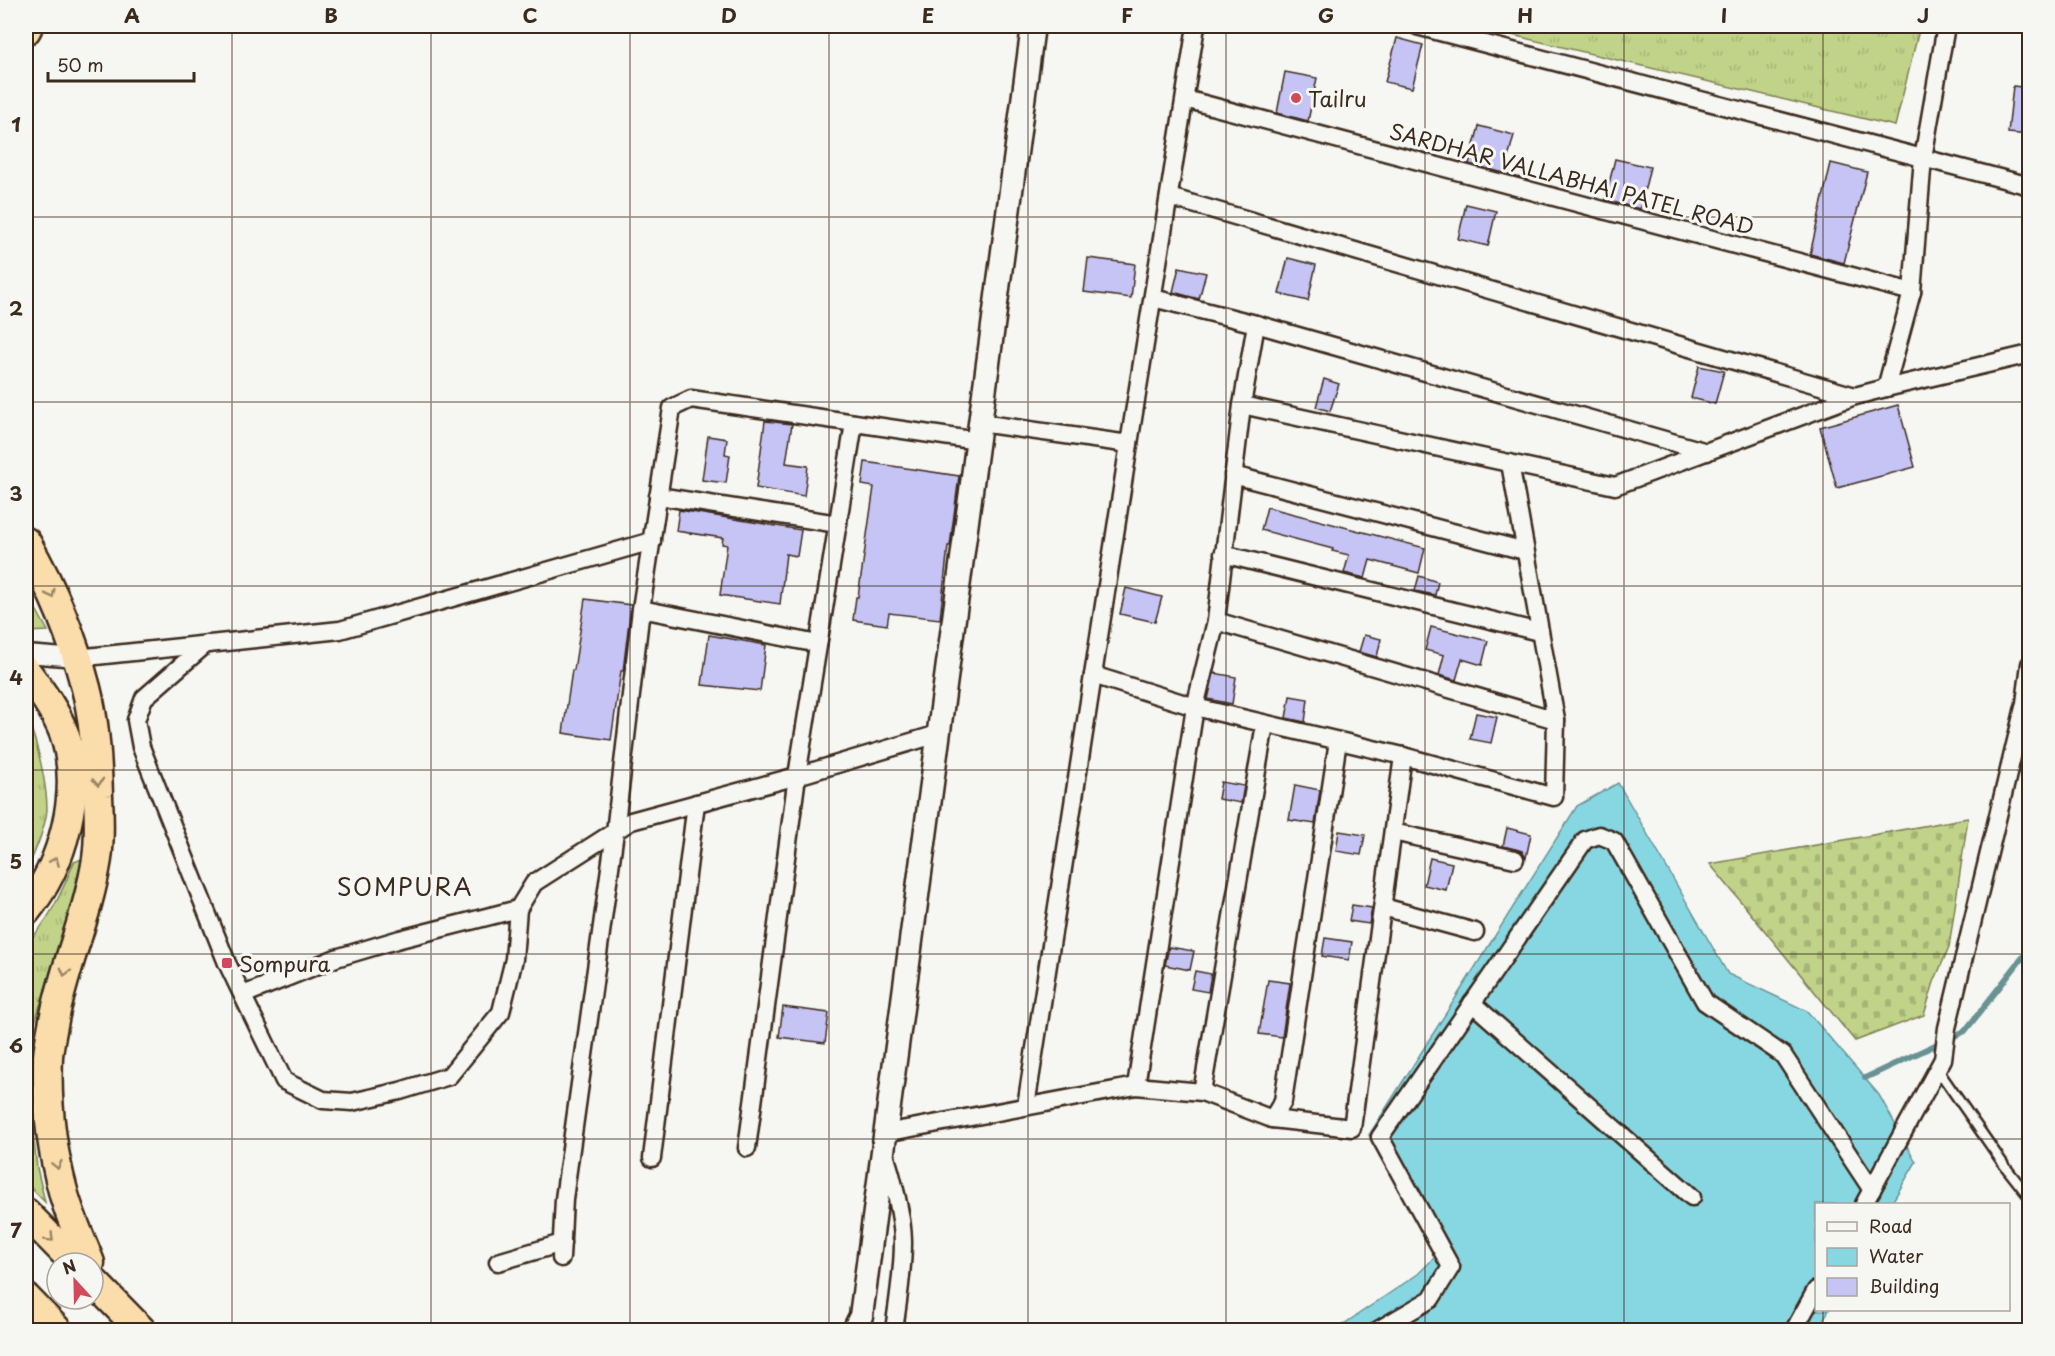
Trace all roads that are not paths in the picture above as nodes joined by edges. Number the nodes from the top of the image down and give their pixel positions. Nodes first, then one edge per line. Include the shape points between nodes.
1 (28, 26) edge
2 (1033, 26) edge
3 (1196, 26) edge
4 (1417, 26) edge
5 (1946, 26) edge
6 (26, 30) edge
7 (1185, 99) junction
8 (1923, 158) junction
9 (2030, 186) edge
10 (1169, 197) junction
11 (1912, 292) junction
12 (1153, 298) junction
13 (1256, 324) junction
14 (2030, 354) edge
15 (1886, 388) junction
16 (1855, 396) junction
17 (1242, 405) junction
18 (854, 423) junction
19 (979, 432) junction
20 (1129, 444) junction
21 (1707, 452) junction
22 (1510, 463) junction
23 (1233, 475) junction
24 (658, 496) junction
25 (838, 524) junction
26 (651, 541) junction
27 (26, 542) edge
28 (1525, 551) junction
29 (1223, 554) junction
30 (641, 609) junction
31 (1216, 621) junction
32 (1539, 632) junction
33 (206, 644) junction
34 (818, 644) junction
35 (26, 654) edge
36 (77, 658) junction
37 (2030, 664) edge
38 (26, 671) edge
39 (1093, 675) junction
40 (2027, 703) edge
41 (1195, 707) junction
42 (1556, 720) junction
43 (1265, 724) junction
44 (938, 734) junction
45 (1338, 741) junction
46 (1403, 756) junction
47 (797, 776) junction
48 (696, 803) junction
49 (615, 832) junction
50 (1393, 832) junction
51 (1515, 859) dead end
52 (1383, 908) junction
53 (518, 909) junction
54 (26, 911) edge
55 (1475, 932) dead end
56 (243, 995) junction
57 (1472, 1003) junction
58 (1941, 1065) junction
59 (1136, 1086) junction
60 (1202, 1092) junction
61 (1026, 1106) junction
62 (1272, 1119) junction
63 (884, 1141) junction
64 (747, 1148) dead end
65 (652, 1158) dead end
66 (1692, 1197) dead end
67 (1868, 1197) edge
68 (2030, 1198) edge
69 (26, 1213) edge
70 (63, 1251) edge
71 (85, 1251) edge
72 (498, 1262) dead end
73 (105, 1289) edge
74 (1815, 1292) edge
75 (26, 1298) edge
76 (57, 1330) edge
77 (141, 1330) edge
78 (854, 1330) edge
79 (894, 1330) edge
80 (1378, 1330) edge
81 (1794, 1330) edge

1 - 6 highway
2 - 19 street
3 - 7 street
4 - 8 street
5 - 8 street
7 - 10 street
7 - 11 street, SARDHAR VALLABHAI PATEL ROAD
8 - 9 street
8 - 11 street
10 - 12 street
10 - 16 street
11 - 15 street
12 - 13 street
12 - 20 street
13 - 17 street
13 - 21 street
14 - 15 street
15 - 16 street
16 - 21 street
17 - 22 street
17 - 23 street
18 - 19 street
18 - 24 street via 691,399 672,408
18 - 25 street
19 - 20 street
19 - 44 street
20 - 39 street
21 - 22 street via 1615,486
22 - 28 street
23 - 28 street
23 - 29 street
24 - 25 street
24 - 26 street
25 - 34 street
26 - 30 street
26 - 33 street via 340,630
27 -> 36 highway
28 - 32 street
29 - 31 street
29 - 32 street
30 - 34 street
30 - 49 street
31 - 41 street
31 - 42 street
32 - 42 street
33 - 36 street
33 - 56 street via 144,698 136,720 141,747
34 - 47 street
35 - 36 street
36 -> 71 highway via 94,733 97,859 58,996 48,1054 48,1108 63,1193
37 - 40 street
54 -> 38 highway via 44,886 64,838 71,782 64,734
39 - 41 street
39 - 61 street
40 - 58 street
41 - 43 street
41 - 59 street
42 - 46 street via 1554,796
43 - 45 street
43 - 60 street
44 - 47 street
44 - 63 street
45 - 46 street
45 - 62 street via 1283,1101
46 - 50 street
47 - 48 street
47 - 64 street
48 - 49 street via 632,821
48 - 65 street
49 - 53 street via 534,883
49 - 72 street via 564,1199 562,1251
50 - 51 street
50 - 52 street
52 - 55 street
52 - 62 street via 1353,1128
53 - 56 street via 336,958
53 - 56 street via 514,958 501,1012 449,1076 352,1102 323,1100 284,1081
57 - 66 street
57 - 67 street via 1585,840 1599,835 1614,841 1705,1002 1783,1055
57 - 80 street via 1380,1137 1451,1267 1431,1299
58 - 67 street
58 - 68 lane via 2004,1165
59 - 60 street
59 - 61 street
60 - 62 street
61 - 63 street
63 - 78 street via 861,1316
63 - 79 street via 903,1240
69 -> 70 highway
73 - 77 highway
74 - 81 street
75 - 76 highway

